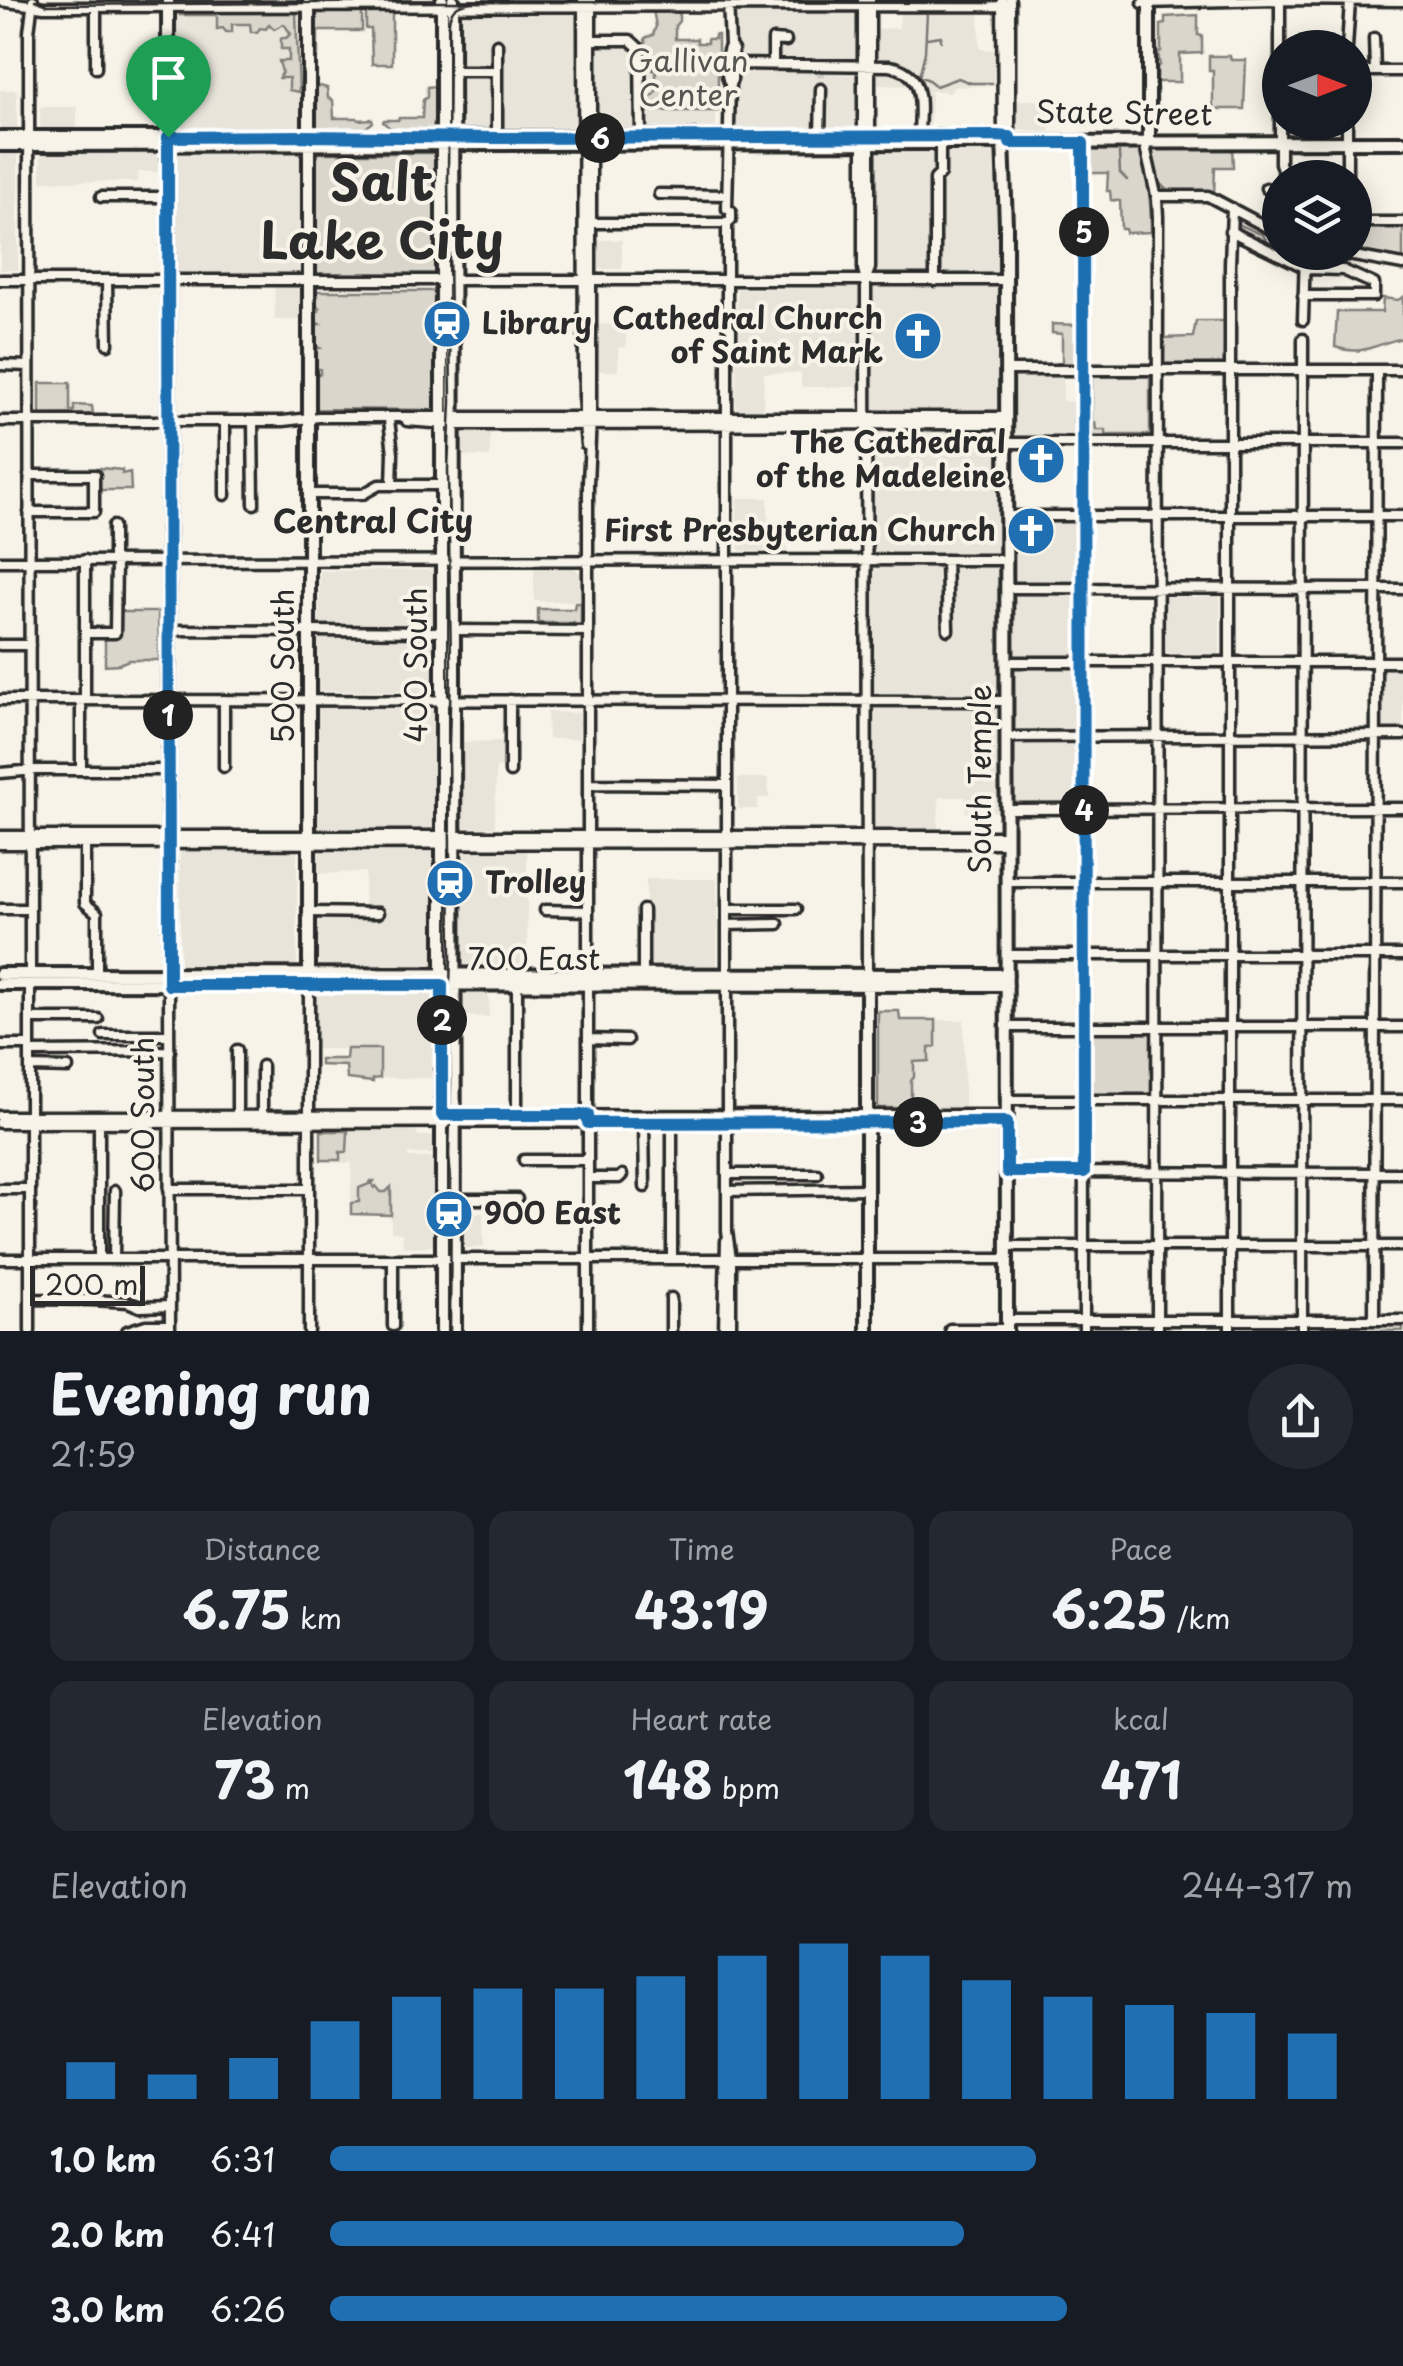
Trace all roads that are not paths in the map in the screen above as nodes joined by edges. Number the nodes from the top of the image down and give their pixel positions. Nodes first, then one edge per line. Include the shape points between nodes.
1 (1280, 0) edge
2 (1350, 0) edge
3 (2, 1) edge
4 (1148, 1) edge
5 (728, 2) edge
6 (1403, 2) edge
7 (29, 3) edge
8 (168, 3) edge
9 (308, 3) edge
10 (447, 3) edge
11 (587, 3) edge
12 (866, 3) edge
13 (1006, 3) edge
14 (96, 6) junction
15 (1348, 30) edge
16 (1374, 38) dead end
17 (591, 40) junction
18 (497, 44) dead end
19 (730, 46) junction
20 (785, 57) junction
21 (588, 63) junction
22 (732, 64) junction
23 (773, 64) junction
24 (867, 67) junction
25 (96, 68) dead end
26 (453, 71) junction
27 (1374, 71) joint
28 (1403, 71) edge
29 (497, 72) junction
30 (730, 84) junction
31 (820, 88) tunnel mouth
32 (0, 137) edge
33 (820, 137) junction
34 (919, 137) junction
35 (497, 138) junction
36 (641, 138) junction
37 (308, 140) junction
38 (1006, 140) junction
39 (1146, 140) junction
40 (29, 141) junction
41 (168, 141) junction
42 (441, 141) junction
43 (454, 141) junction
44 (587, 141) junction
45 (729, 141) junction
46 (866, 141) junction
47 (1279, 142) junction
48 (1347, 142) junction
49 (1403, 142) edge
50 (1083, 143) junction
51 (940, 144) junction
52 (0, 145) edge
53 (1280, 160) edge
54 (1347, 160) edge
55 (1158, 192) junction
56 (659, 194) dead end
57 (727, 195) junction
58 (101, 197) dead end
59 (169, 197) junction
60 (587, 205) junction
61 (1232, 208) junction
62 (591, 222) junction
63 (1372, 222) edge
64 (1403, 222) edge
65 (727, 223) junction
66 (1262, 224) edge
67 (1230, 230) junction
68 (1262, 243) edge
69 (1372, 260) edge
70 (1403, 265) edge
71 (1304, 270) edge
72 (1339, 270) edge
73 (0, 280) edge
74 (29, 280) junction
75 (935, 280) junction
76 (1006, 280) junction
77 (107, 281) junction
78 (168, 281) junction
79 (307, 281) junction
80 (447, 281) junction
81 (587, 281) junction
82 (727, 281) junction
83 (866, 281) junction
84 (1303, 296) junction
85 (1303, 320) dead end
86 (1302, 339) dead end
87 (108, 344) dead end
88 (0, 366) edge
89 (29, 366) junction
90 (1006, 370) junction
91 (1084, 370) junction
92 (1158, 370) junction
93 (1231, 370) junction
94 (1303, 370) junction
95 (1377, 370) junction
96 (1403, 370) edge
97 (224, 420) junction
98 (308, 420) junction
99 (389, 420) junction
100 (448, 420) junction
101 (728, 420) junction
102 (866, 420) junction
103 (1006, 420) junction
104 (0, 421) edge
105 (29, 421) junction
106 (168, 421) junction
107 (253, 421) junction
108 (587, 421) junction
109 (1157, 442) junction
110 (1230, 442) junction
111 (1302, 442) junction
112 (1376, 442) junction
113 (1403, 442) edge
114 (1084, 443) junction
115 (1006, 444) junction
116 (29, 475) junction
117 (392, 485) junction
118 (442, 485) junction
119 (309, 494) junction
120 (225, 495) dead end
121 (254, 504) dead end
122 (30, 512) junction
123 (1006, 516) junction
124 (1084, 516) junction
125 (1157, 516) junction
126 (1230, 516) junction
127 (1303, 516) junction
128 (1376, 516) junction
129 (1403, 516) edge
130 (113, 526) dead end
131 (0, 560) edge
132 (30, 560) junction
133 (84, 560) junction
134 (114, 560) junction
135 (168, 560) junction
136 (309, 560) junction
137 (728, 560) junction
138 (866, 560) junction
139 (946, 560) junction
140 (1006, 560) junction
141 (448, 561) junction
142 (588, 561) junction
143 (1006, 588) junction
144 (1084, 588) junction
145 (1157, 588) junction
146 (1230, 589) junction
147 (1303, 589) junction
148 (1376, 589) junction
149 (1403, 589) edge
150 (169, 630) junction
151 (309, 630) junction
152 (948, 630) dead end
153 (448, 631) junction
154 (588, 632) junction
155 (84, 633) junction
156 (30, 644) junction
157 (0, 645) edge
158 (1006, 662) junction
159 (1084, 662) junction
160 (1158, 662) junction
161 (1229, 662) junction
162 (1303, 662) junction
163 (1376, 662) junction
164 (1403, 662) edge
165 (0, 700) edge
166 (30, 700) junction
167 (82, 700) junction
168 (168, 700) junction
169 (224, 700) junction
170 (309, 700) junction
171 (448, 700) junction
172 (510, 700) junction
173 (588, 700) junction
174 (727, 700) junction
175 (866, 700) junction
176 (1006, 701) junction
177 (1157, 735) junction
178 (1303, 735) junction
179 (1376, 735) junction
180 (1403, 735) edge
181 (1084, 736) junction
182 (1230, 736) junction
183 (1006, 737) junction
184 (224, 767) dead end
185 (81, 770) junction
186 (168, 770) junction
187 (30, 772) junction
188 (510, 772) dead end
189 (0, 773) edge
190 (588, 784) junction
191 (727, 785) junction
192 (1007, 808) junction
193 (1084, 808) junction
194 (1157, 808) junction
195 (1230, 808) junction
196 (1303, 808) junction
197 (1375, 808) junction
198 (1403, 808) edge
199 (0, 836) edge
200 (448, 839) junction
201 (588, 839) junction
202 (727, 839) junction
203 (30, 840) junction
204 (168, 840) junction
205 (309, 840) junction
206 (867, 840) junction
207 (1007, 840) junction
208 (0, 844) edge
209 (85, 844) junction
210 (1007, 882) junction
211 (1084, 882) junction
212 (1157, 882) junction
213 (1230, 882) junction
214 (1302, 882) junction
215 (1375, 882) junction
216 (1403, 882) edge
217 (727, 909) junction
218 (796, 909) dead end
219 (0, 910) edge
220 (30, 910) junction
221 (545, 910) dead end
222 (588, 910) junction
223 (643, 910) dead end
224 (309, 912) junction
225 (378, 912) dead end
226 (727, 924) junction
227 (778, 924) dead end
228 (1007, 955) junction
229 (1084, 955) junction
230 (1157, 955) junction
231 (1230, 955) junction
232 (1302, 955) junction
233 (1374, 955) junction
234 (1403, 955) edge
235 (97, 975) junction
236 (643, 975) junction
237 (0, 979) edge
238 (30, 979) junction
239 (169, 979) junction
240 (727, 979) junction
241 (309, 980) junction
242 (449, 980) junction
243 (588, 980) junction
244 (867, 980) junction
245 (1007, 980) junction
246 (517, 984) junction
247 (30, 1019) junction
248 (98, 1019) dead end
249 (1007, 1027) junction
250 (1084, 1027) junction
251 (1157, 1027) junction
252 (1230, 1028) junction
253 (1302, 1028) junction
254 (1374, 1028) junction
255 (1403, 1028) edge
256 (103, 1035) dead end
257 (170, 1035) junction
258 (588, 1039) junction
259 (626, 1040) dead end
260 (0, 1045) edge
261 (30, 1048) junction
262 (237, 1050) dead end
263 (170, 1052) junction
264 (262, 1066) dead end
265 (30, 1068) junction
266 (68, 1068) dead end
267 (1007, 1100) junction
268 (1084, 1100) junction
269 (1157, 1100) junction
270 (1230, 1100) junction
271 (1302, 1100) junction
272 (1374, 1100) junction
273 (1403, 1100) edge
274 (266, 1118) junction
275 (0, 1119) edge
276 (30, 1119) junction
277 (100, 1119) junction
278 (170, 1119) junction
279 (309, 1119) junction
280 (449, 1119) junction
281 (517, 1119) junction
282 (588, 1119) junction
283 (727, 1119) junction
284 (867, 1119) junction
285 (1007, 1119) junction
286 (237, 1120) junction
287 (640, 1120) junction
288 (676, 1120) junction
289 (524, 1160) dead end
290 (588, 1160) junction
291 (1007, 1172) junction
292 (1084, 1172) junction
293 (1302, 1172) junction
294 (1374, 1172) junction
295 (1157, 1173) junction
296 (1230, 1173) junction
297 (1403, 1173) edge
298 (727, 1174) junction
299 (817, 1174) dead end
300 (622, 1175) dead end
301 (588, 1178) junction
302 (644, 1187) dead end
303 (0, 1188) edge
304 (30, 1188) junction
305 (169, 1189) junction
306 (309, 1189) junction
307 (867, 1189) junction
308 (727, 1190) junction
309 (115, 1191) dead end
310 (454, 1199) junction
311 (517, 1199) dead end
312 (1302, 1245) junction
313 (1007, 1246) junction
314 (1084, 1246) junction
315 (1157, 1246) junction
316 (1230, 1246) junction
317 (1374, 1246) junction
318 (1403, 1246) edge
319 (588, 1258) junction
320 (672, 1258) junction
321 (727, 1258) junction
322 (0, 1259) edge
323 (30, 1259) junction
324 (99, 1259) junction
325 (114, 1259) junction
326 (170, 1259) junction
327 (310, 1259) junction
328 (393, 1259) junction
329 (448, 1259) junction
330 (867, 1259) junction
331 (1007, 1259) junction
332 (671, 1298) dead end
333 (30, 1299) junction
334 (170, 1306) junction
335 (1084, 1320) junction
336 (1157, 1320) junction
337 (1230, 1320) junction
338 (1302, 1320) junction
339 (1374, 1320) junction
340 (1403, 1320) edge
341 (393, 1326) dead end
342 (1007, 1326) edge
343 (170, 1328) edge
344 (950, 1329) edge
345 (30, 1331) edge
346 (128, 1331) edge
347 (309, 1331) edge
348 (442, 1331) edge
349 (455, 1331) edge
350 (588, 1331) edge
351 (672, 1331) edge
352 (728, 1331) edge
353 (867, 1331) edge
354 (1084, 1331) edge
355 (1157, 1331) edge
356 (1230, 1331) edge
357 (1302, 1331) edge

1 - 2 street
1 - 4 street
1 - 47 street
2 - 6 street
2 - 15 street
3 - 7 street
4 - 39 main road
5 - 11 street
5 - 12 street
5 - 19 street
7 - 14 street
7 - 40 street
8 - 9 street
8 - 14 street
8 - 41 main road, 600 South
9 - 10 street
9 - 37 main road, 500 South
10 - 11 street
10 - 26 main road, 400 South
10 - 42 main road, 400 South
11 - 17 street
11 - 21 street
12 - 13 street
12 - 24 street
13 - 38 street, South Temple
14 - 25 street
16 - 27 street
17 - 21 street
17 - 36 street via 638,46
18 - 29 street
19 - 22 street
19 - 30 street
20 - 23 street
20 - 23 street via 787,40 773,40
20 - 24 street via 821,68
21 - 44 street
21 - 44 street
22 - 23 street
22 - 30 street
24 - 34 street via 900,68 914,78
24 - 46 street
26 - 29 street
26 - 43 main road, 400 South
27 - 28 street
29 - 35 street
30 - 45 street
31 - 33 street
32 - 40 main road, State Street
33 - 45 main road, State Street
33 - 46 main road, State Street
34 - 38 main road, State Street
34 - 46 main road, State Street
35 - 43 main road, State Street
35 - 44 main road, State Street
36 - 44 main road, State Street
36 - 45 main road, State Street
37 - 41 main road, State Street
37 - 42 main road, State Street
37 - 79 main road, 500 South
38 - 39 main road, State Street
38 - 50 main road, State Street
38 - 51 main road, State Street
38 - 76 main road, South Temple
39 - 47 main road, State Street
39 - 50 main road, State Street
39 - 55 street
40 - 41 main road, State Street
40 - 52 main road, State Street
40 - 74 street
41 - 59 main road, 600 South
42 - 43 main road, State Street
42 - 80 main road, 400 South
43 - 44 main road, State Street
43 - 80 main road, 400 South
44 - 45 main road, State Street
44 - 60 street
45 - 46 main road, State Street
45 - 57 street
46 - 51 main road, State Street
46 - 83 street
47 - 48 main road, State Street
47 - 53 street
48 - 49 main road, State Street
48 - 54 street
50 - 91 street
51 - 75 street
55 - 61 street via 1208,196
55 - 92 street
56 - 57 street
57 - 65 street
58 - 59 street
59 - 78 main road, 600 South
60 - 62 street
60 - 81 street
61 - 66 street
61 - 67 street
62 - 65 street
62 - 81 street
63 - 64 street
65 - 82 street
67 - 68 street
67 - 93 street
69 - 70 street
71 - 84 street
72 - 84 street via 1374,284 1374,296
73 - 74 street
74 - 77 street
74 - 89 street
75 - 76 street
75 - 83 street
76 - 90 main road, South Temple
77 - 78 street
77 - 87 street
78 - 79 street
78 - 106 main road, 600 South
79 - 80 street
79 - 98 main road, 500 South
80 - 81 street
80 - 100 main road, 400 South
81 - 82 street
81 - 108 street
82 - 83 street
82 - 101 street
83 - 102 street
84 - 85 street
86 - 94 street
88 - 89 street
89 - 105 street
90 - 91 street
90 - 103 main road, South Temple
91 - 92 street
91 - 114 street
92 - 93 street
92 - 109 street
93 - 94 street
93 - 110 street
94 - 95 street
94 - 111 street
95 - 96 street
95 - 112 street
97 - 106 street
97 - 107 street
97 - 120 street
98 - 99 street
98 - 100 street
98 - 107 street
98 - 119 main road, 500 South
99 - 100 street
99 - 117 street
100 - 108 street
100 - 118 main road, 400 South
100 - 141 main road, 400 South
101 - 102 street
101 - 108 street
101 - 137 street
102 - 103 street
102 - 138 street
103 - 115 main road, South Temple
104 - 105 street
105 - 106 street
105 - 116 street
106 - 135 main road, 600 South
107 - 121 street
108 - 142 street
109 - 110 street
109 - 114 street
109 - 125 street
110 - 111 street
110 - 126 street
111 - 112 street
111 - 127 street
112 - 113 street
112 - 128 street
114 - 115 street
114 - 124 street
115 - 123 main road, South Temple
116 - 122 street
116 - 122 street via 96,475 94,512
117 - 118 street
117 - 119 street via 363,494
118 - 141 main road, 400 South
119 - 136 main road, 500 South
122 - 132 street
123 - 124 street
123 - 140 main road, South Temple
124 - 125 street
124 - 144 street
125 - 126 street
125 - 145 street
126 - 127 street
126 - 146 street
127 - 128 street
127 - 147 street
128 - 129 street
128 - 148 street
130 - 134 street
131 - 132 street
132 - 133 street
132 - 156 street
133 - 134 street
133 - 155 street
134 - 135 street
134 - 155 street via 115,633
135 - 136 street
135 - 150 main road, 600 South
136 - 141 street
136 - 151 main road, 500 South
137 - 138 street
137 - 142 street
137 - 174 street
138 - 139 street
138 - 175 street
139 - 140 street
139 - 152 street
140 - 143 main road, South Temple
141 - 142 street
141 - 153 main road, 400 South
142 - 154 street
143 - 144 street
143 - 158 main road, South Temple
144 - 145 street
144 - 159 street
145 - 146 street
145 - 160 street
146 - 147 street
146 - 161 street
147 - 148 street
147 - 162 street
148 - 149 street
148 - 163 street
150 - 151 street
150 - 168 main road, 600 South
151 - 153 street
151 - 170 main road, 500 South
153 - 154 street
153 - 171 main road, 400 South
154 - 173 street
155 - 167 street
156 - 157 street
156 - 166 street
158 - 159 street
158 - 176 main road, South Temple
159 - 160 street
159 - 181 street
160 - 161 street
160 - 177 street
161 - 162 street
161 - 182 street
162 - 163 street
162 - 178 street
163 - 164 street
163 - 179 street
165 - 166 street
166 - 167 street
166 - 187 street
167 - 168 street
167 - 185 street
168 - 169 street
168 - 186 main road, 600 South
169 - 170 street
169 - 184 street
170 - 171 street
170 - 205 main road, 500 South
171 - 172 street
171 - 200 main road, 400 South
172 - 173 street
172 - 188 street
173 - 174 street
173 - 190 street
174 - 175 street
174 - 191 street
175 - 176 street
175 - 206 street
176 - 183 main road, South Temple
177 - 181 street
177 - 182 street
177 - 194 street
178 - 179 street
178 - 182 street
178 - 196 street
179 - 180 street
179 - 197 street
181 - 183 street
181 - 193 street
182 - 195 street
183 - 192 main road, South Temple
185 - 186 street
185 - 187 street
186 - 204 main road, 600 South
187 - 189 street
187 - 203 street
190 - 191 street
190 - 201 street
191 - 202 street
192 - 193 street
192 - 207 main road, South Temple
193 - 194 street
193 - 211 street
194 - 195 street
194 - 212 street
195 - 196 street
195 - 213 street
196 - 197 street
196 - 214 street
197 - 198 street
197 - 215 street
199 - 203 street
200 - 201 street
200 - 205 street
200 - 242 main road, 400 South
201 - 202 street
201 - 222 street
202 - 206 street
202 - 217 street
203 - 204 street
203 - 208 street
203 - 209 street
203 - 220 street
204 - 205 street
204 - 209 street
204 - 239 main road, 600 South
205 - 224 main road, 500 South
206 - 207 street
206 - 244 street
207 - 210 main road, South Temple
209 - 235 street via 86,903 97,915
210 - 211 street
210 - 228 main road, South Temple
211 - 212 street
211 - 229 street
212 - 213 street
212 - 230 street
213 - 214 street
213 - 231 street
214 - 215 street
214 - 232 street
215 - 216 street
215 - 233 street
217 - 218 street
217 - 226 street
219 - 220 street
220 - 238 street
221 - 222 street
222 - 243 street
223 - 236 street
224 - 225 street
224 - 241 main road, 500 South
226 - 227 street
226 - 240 street
228 - 229 street
228 - 245 main road, South Temple
229 - 230 street
229 - 250 street
230 - 231 street
230 - 251 street
231 - 232 street
231 - 252 street
232 - 233 street
232 - 253 street
233 - 234 street
233 - 254 street
235 - 238 main road, 700 East
235 - 239 main road, 700 East
236 - 240 main road, 700 East
236 - 243 main road, 700 East
237 - 238 main road, 700 East
238 - 239 main road, 700 East
238 - 247 street
239 - 241 main road, 700 East
239 - 257 street, 600 South
240 - 243 main road, 700 East
240 - 244 main road, 700 East
240 - 283 street
241 - 242 main road, 700 East
241 - 279 street, 500 South
242 - 243 main road, 700 East
242 - 246 main road, 700 East
242 - 280 main road, 400 South
243 - 246 main road, 700 East
243 - 258 street
244 - 245 main road, 700 East
244 - 284 main road
245 - 249 main road, South Temple
246 - 281 street
247 - 248 street
247 - 261 street
249 - 250 street
249 - 267 main road, South Temple
250 - 251 street
250 - 268 street
251 - 252 street
251 - 269 street
252 - 253 street
252 - 270 street
253 - 254 street
253 - 271 street
254 - 255 street
254 - 272 street
256 - 257 street
257 - 263 street, 600 South
258 - 259 street
258 - 282 street
260 - 261 street
261 - 263 street
261 - 265 street
262 - 286 street
263 - 278 street, 600 South
264 - 274 street
265 - 266 street
265 - 276 street
267 - 268 street
267 - 285 main road, South Temple
268 - 269 street
268 - 292 street
269 - 270 street
269 - 295 street
270 - 271 street
270 - 296 street
271 - 272 street
271 - 293 street
272 - 273 street
272 - 294 street
274 - 279 street
274 - 286 street
275 - 276 street
276 - 277 street
276 - 304 street
277 - 278 street
277 - 324 street
278 - 286 street
278 - 305 street, 600 South
279 - 280 street
279 - 306 street, 500 South
280 - 281 street
280 - 310 main road, 400 South
280 - 329 main road, 400 South
281 - 282 street
282 - 287 street
282 - 290 street
283 - 284 street
283 - 288 street
283 - 298 street
284 - 285 street
284 - 307 main road
285 - 291 main road, South Temple
287 - 288 street
287 - 302 street
288 - 320 street
289 - 290 street
290 - 301 street
291 - 292 street
291 - 313 main road, South Temple
292 - 295 street
292 - 314 street
293 - 294 street
293 - 296 street
293 - 312 street
294 - 297 street
294 - 317 street
295 - 296 street
295 - 315 street
296 - 316 street
298 - 299 street
298 - 308 street
300 - 301 street
301 - 319 street
303 - 304 street
304 - 323 street
305 - 306 street
305 - 326 street, 600 South
306 - 327 street, 500 South
307 - 308 street
307 - 330 main road
308 - 321 street
309 - 325 street
310 - 311 street
310 - 329 main road, 400 South
312 - 316 street
312 - 317 street
312 - 338 street
313 - 314 street
313 - 331 main road, South Temple
314 - 315 street
314 - 335 street
315 - 316 street
315 - 336 street
316 - 337 street
317 - 318 street
317 - 339 street
319 - 320 street
319 - 329 street
319 - 350 street
320 - 321 street
321 - 330 street
321 - 352 street
322 - 323 street
323 - 324 street
323 - 333 street
324 - 325 street
325 - 326 street
326 - 327 street
326 - 334 street, 600 South
327 - 328 street
327 - 347 street, 500 South
328 - 329 street
328 - 341 street
329 - 348 main road, 400 South
329 - 349 main road, 400 South
330 - 331 street
330 - 353 main road
331 - 342 main road, South Temple
332 - 351 street
333 - 334 street
333 - 345 street
334 - 343 street, 600 South
335 - 336 street
335 - 342 street
335 - 354 street
336 - 337 street
336 - 355 street
337 - 338 street
337 - 356 street
338 - 339 street
338 - 357 street
339 - 340 street
342 - 344 street
343 - 346 street

